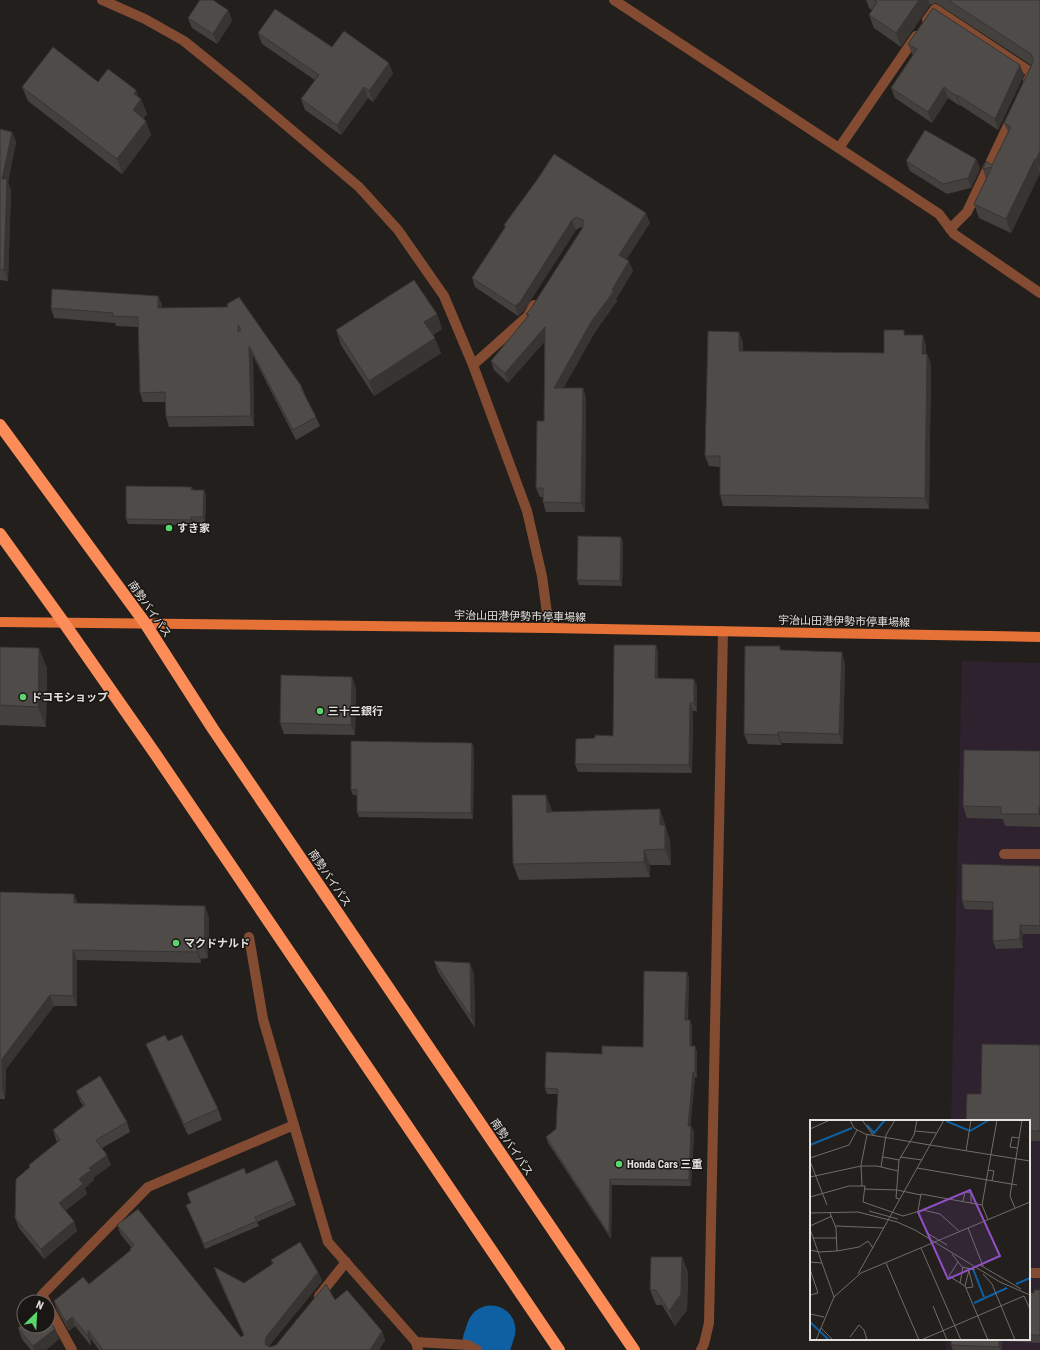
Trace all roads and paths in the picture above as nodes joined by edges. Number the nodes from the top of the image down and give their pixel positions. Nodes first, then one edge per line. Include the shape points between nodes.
1 (102, 0) edge
2 (614, 0) edge
3 (1026, 87) edge
4 (1016, 108) edge
5 (839, 148) junction
6 (950, 229) junction
7 (1040, 293) edge
8 (540, 297) edge
9 (473, 365) junction
10 (0, 425) edge
11 (0, 534) edge
12 (0, 622) edge
13 (64, 623) junction
14 (145, 623) junction
15 (549, 628) junction
16 (723, 630) junction
17 (1040, 637) edge
18 (1004, 854) dead end
19 (1040, 854) edge
20 (249, 937) dead end
21 (294, 1125) junction
22 (346, 1262) junction
23 (43, 1294) edge
24 (312, 1303) edge
25 (56, 1321) edge
26 (417, 1346) edge
27 (72, 1350) edge
28 (477, 1350) edge
29 (559, 1350) edge
30 (634, 1350) edge
31 (701, 1350) edge

1 - 9 street via 184,40 359,186 398,230 444,296
2 - 5 street
3 - 5 street via 1032,73 935,9
4 - 6 street via 967,212
5 - 6 street via 939,214
6 - 7 street
8 - 9 street via 528,316
9 - 15 street via 527,511 542,576
10 - 14 highway, 南勢バイパス
11 - 13 highway
12 - 13 main road, 宇治山田港伊勢市停車場線
13 - 14 main road, 宇治山田港伊勢市停車場線
13 - 29 highway
14 - 15 main road, 宇治山田港伊勢市停車場線
14 - 30 highway, 南勢バイパス via 213,729
15 - 16 main road, 宇治山田港伊勢市停車場線
16 - 17 main road, 宇治山田港伊勢市停車場線
16 - 31 street via 709,1322
18 - 19 street
20 - 21 street via 262,1019
21 - 22 street via 328,1242
21 - 23 street via 148,1186
22 - 24 street
22 - 26 street
25 - 27 street
26 - 28 street via 468,1345

